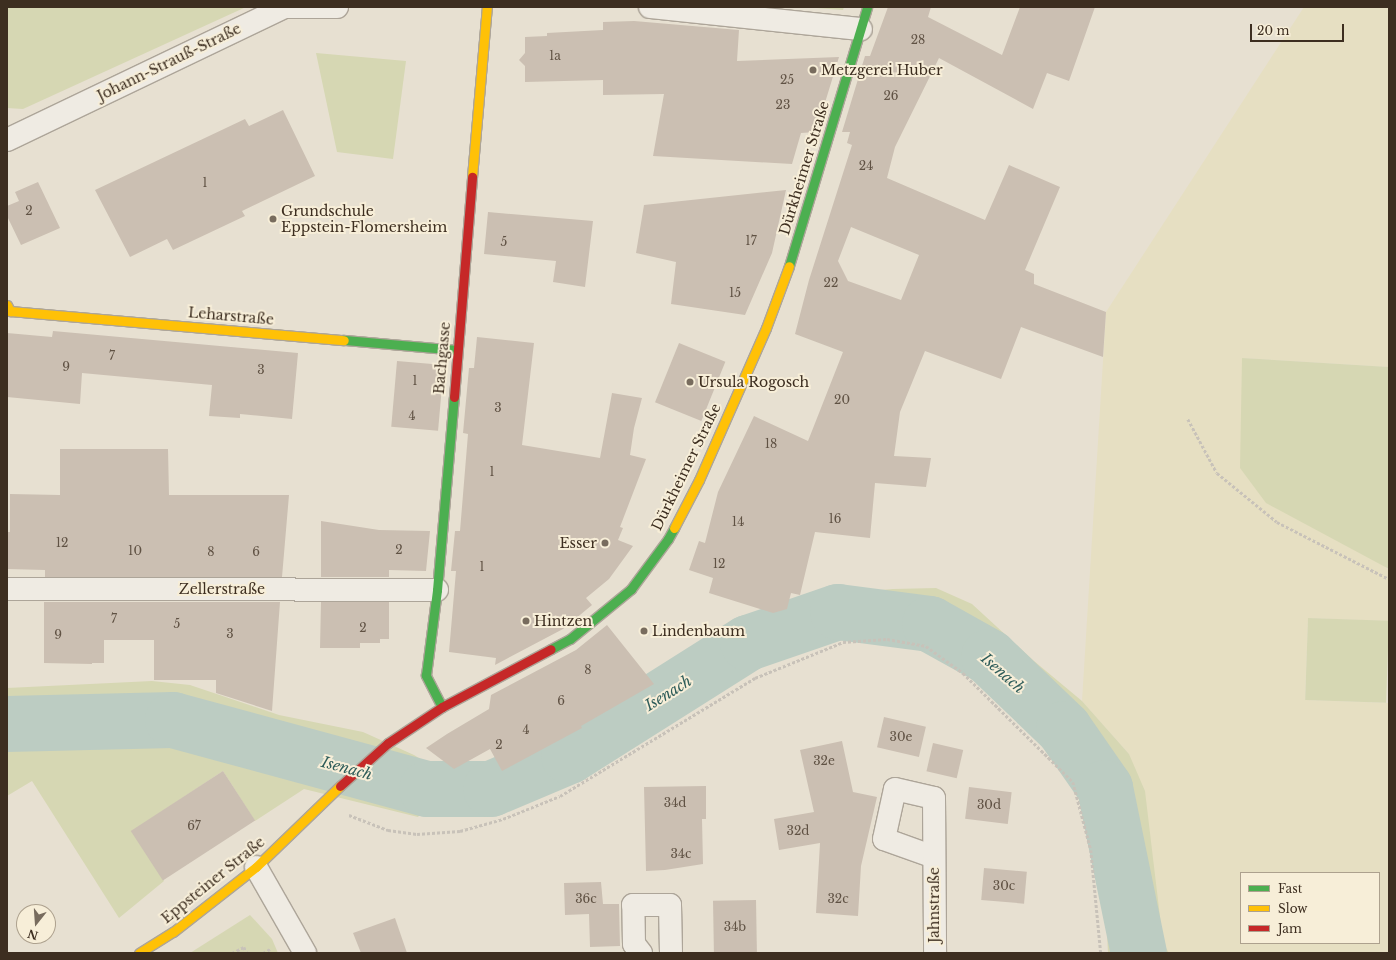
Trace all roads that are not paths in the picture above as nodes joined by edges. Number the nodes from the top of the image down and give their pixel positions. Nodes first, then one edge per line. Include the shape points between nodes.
1 (337, 7) edge
2 (487, 7) edge
3 (650, 7) edge
4 (867, 7) edge
5 (861, 29) junction
6 (7, 140) edge
7 (7, 305) edge
8 (456, 350) junction
9 (7, 588) edge
10 (437, 590) junction
11 (442, 707) junction
12 (334, 792) joint
13 (934, 857) dead end
14 (256, 867) junction
15 (140, 953) edge
16 (305, 953) edge
17 (641, 953) edge
18 (671, 953) edge
19 (935, 953) edge

1 - 6 street, Johann-Strauß-Straße via 284,7
2 - 8 main road, Bachgasse
3 - 5 street
4 - 5 main road, Dürkheimer Straße
5 - 11 main road, Dürkheimer Straße via 787,272 766,328 699,480 668,539 631,589 570,639
7 - 8 main road, Leharstraße via 10,311
8 - 10 main road, Bachgasse
9 - 10 street, Zellerstraße
10 - 11 main road, Bachgasse via 426,675
11 - 12 main road, Dürkheimer Straße via 388,743
12 - 14 main road, Eppsteiner Straße
13 - 19 street, Jahnstraße
14 - 15 main road, Eppsteiner Straße via 173,932
14 - 16 street
17 - 18 street via 634,944 633,905 670,905

